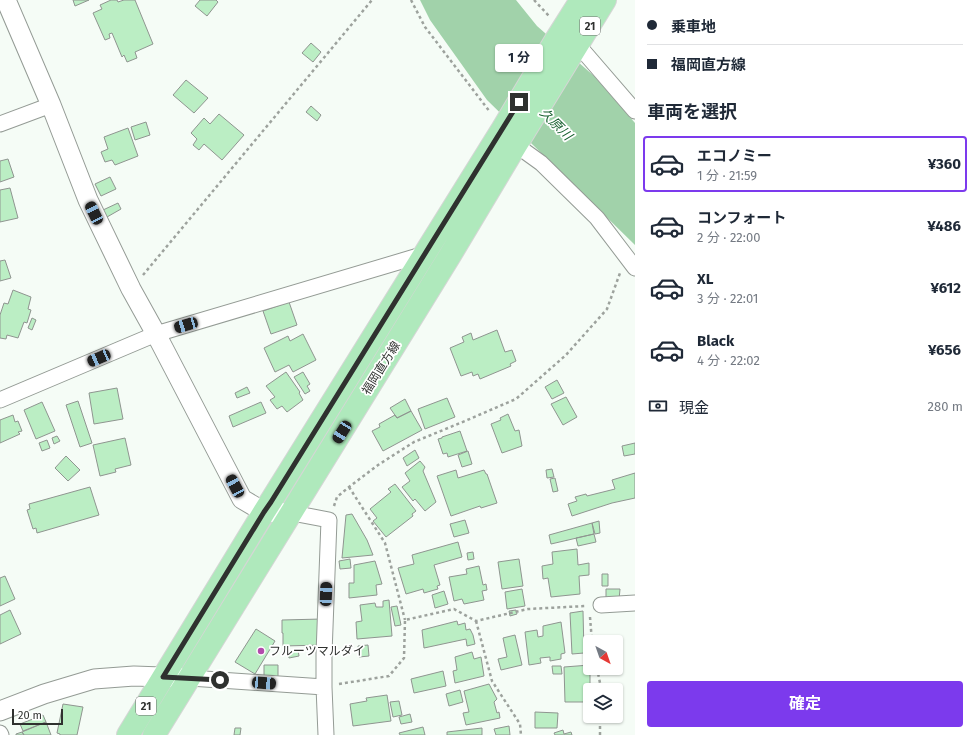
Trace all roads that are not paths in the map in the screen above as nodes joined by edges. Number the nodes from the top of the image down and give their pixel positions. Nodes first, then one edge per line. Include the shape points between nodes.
1 (6, 0) edge
2 (581, 0) edge
3 (606, 0) edge
4 (569, 45) junction
5 (51, 105) junction
6 (635, 111) edge
7 (0, 124) edge
8 (513, 137) junction
9 (425, 254) junction
10 (635, 268) edge
11 (156, 334) junction
12 (0, 400) edge
13 (264, 512) junction
14 (292, 513) junction
15 (635, 603) edge
16 (595, 605) road end
17 (163, 677) junction
18 (190, 678) junction
19 (324, 687) junction
20 (0, 711) edge
21 (128, 735) edge
22 (154, 735) edge
23 (326, 735) edge

1 - 5 street
2 - 4 main road, 福岡直方線 / 21
3 - 4 main road, 福岡直方線 / 21
4 - 6 street
4 - 8 main road, 福岡直方線 / 21
5 - 7 street
5 - 11 street via 88,200
8 - 9 main road, 福岡直方線 / 21
8 - 10 street via 597,218
8 - 14 main road, 福岡直方線 / 21 via 449,257
9 - 11 street
9 - 13 main road, 福岡直方線 / 21
11 - 12 street
11 - 13 street via 242,499
13 - 14 street
13 - 17 main road, 福岡直方線 / 21
14 - 18 main road, 福岡直方線 / 21
14 - 19 street via 329,520
15 - 16 street
17 - 18 street
17 - 20 street via 94,679
17 - 21 main road, 福岡直方線 / 21
18 - 19 street
18 - 22 main road, 福岡直方線 / 21
19 - 23 street

